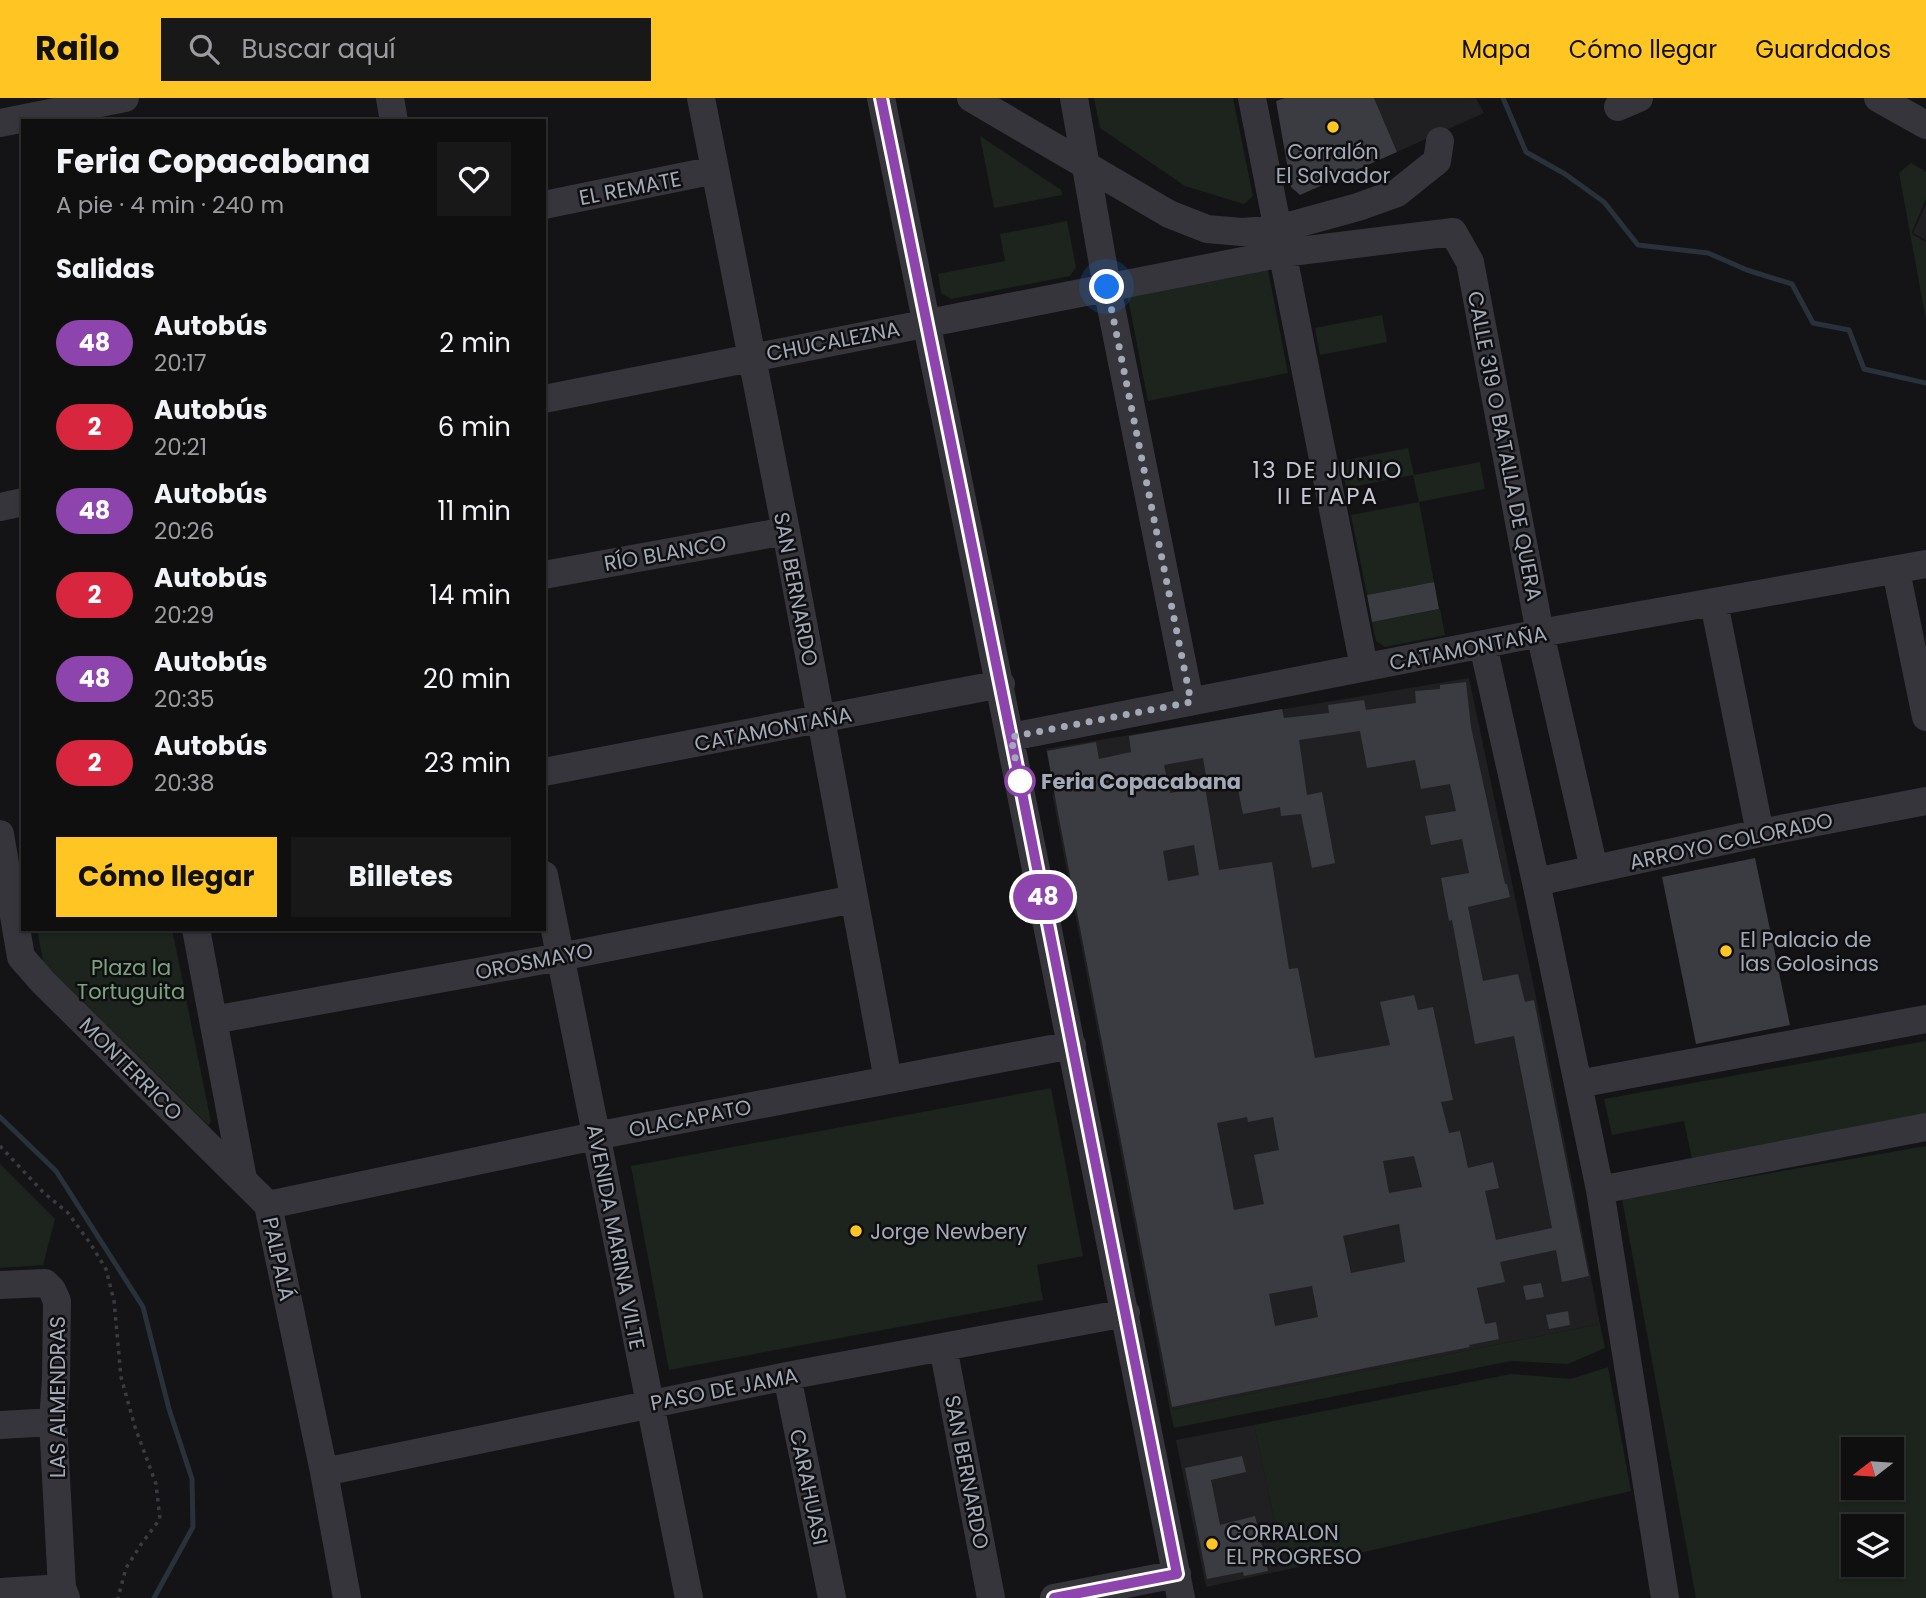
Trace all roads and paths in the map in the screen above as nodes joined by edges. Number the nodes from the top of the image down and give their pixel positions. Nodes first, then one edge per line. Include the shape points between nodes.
1 (125, 98) edge
2 (390, 98) edge
3 (701, 98) edge
4 (881, 98) edge
5 (971, 98) edge
6 (1074, 98) edge
7 (1252, 98) edge
8 (1878, 98) edge
9 (42, 118) edge
10 (394, 119) edge
11 (21, 120) edge
12 (0, 123) edge
13 (1926, 125) edge
14 (1440, 141) dead end
15 (1087, 167) junction
16 (715, 170) junction
17 (546, 205) edge
18 (1453, 232) joint
19 (1280, 241) junction
20 (1107, 287) junction
21 (926, 323) junction
22 (751, 358) junction
23 (546, 398) edge
24 (21, 502) edge
25 (0, 507) edge
26 (786, 531) junction
27 (1926, 564) edge
28 (1896, 571) junction
29 (546, 575) edge
30 (1714, 603) junction
31 (1540, 633) junction
32 (1483, 645) junction
33 (1364, 667) junction
34 (1001, 684) junction
35 (1191, 702) junction
36 (1926, 717) edge
37 (821, 720) junction
38 (1011, 737) junction
39 (546, 772) edge
40 (1926, 801) edge
41 (0, 834) edge
42 (1760, 834) junction
43 (1594, 869) junction
44 (16, 876) edge
45 (1536, 882) junction
46 (546, 885) edge
47 (854, 899) junction
48 (196, 931) edge
49 (560, 957) junction
50 (1926, 1019) edge
51 (213, 1020) junction
52 (1072, 1045) junction
53 (888, 1080) junction
54 (1578, 1084) junction
55 (1926, 1127) edge
56 (595, 1136) junction
57 (0, 1146) edge
58 (243, 1179) junction
59 (1600, 1190) junction
60 (268, 1205) junction
61 (0, 1286) edge
62 (1126, 1313) junction
63 (943, 1347) junction
64 (787, 1376) junction
65 (650, 1404) junction
66 (53, 1422) junction
67 (0, 1424) edge
68 (324, 1472) junction
69 (1179, 1586) edge
70 (0, 1592) edge
71 (64, 1593) edge
72 (118, 1598) edge
73 (347, 1598) edge
74 (690, 1598) edge
75 (832, 1598) edge
76 (991, 1598) edge
77 (1054, 1598) edge
78 (1665, 1598) edge

1 - 9 street
2 - 10 street
3 - 16 street, SAN BERNARDO
4 - 21 street
5 - 15 street
6 - 15 street
7 - 19 street
8 - 13 street
11 - 12 street
14 - 19 street via 1437,161 1397,193
15 - 19 street via 1169,214 1208,229
15 - 20 street
16 - 17 street, EL REMATE
16 - 22 street, SAN BERNARDO
18 - 19 street, CHUCALEZNA
18 - 31 street, CALLE 319 O BATALLA DE QUERA via 1469,262
19 - 20 street, CHUCALEZNA
19 - 33 street
20 - 21 street, CHUCALEZNA
20 - 35 street
21 - 22 street, CHUCALEZNA
21 - 34 street
22 - 23 street, CHUCALEZNA
22 - 26 street, SAN BERNARDO
24 - 25 street
26 - 29 street, RÍO BLANCO
26 - 37 street, SAN BERNARDO
27 - 28 street, CATAMONTAÑA
28 - 30 street, CATAMONTAÑA
28 - 36 street
30 - 31 street, CATAMONTAÑA
30 - 42 street
31 - 32 street, CATAMONTAÑA
31 - 43 street, CALLE 319 O BATALLA DE QUERA
32 - 33 street, CATAMONTAÑA
32 - 45 street
33 - 35 street, CATAMONTAÑA
34 - 37 street, CATAMONTAÑA
34 - 38 street
35 - 38 street, CATAMONTAÑA
37 - 39 street, CATAMONTAÑA
37 - 47 street, SAN BERNARDO
38 - 52 street
40 - 42 street, ARROYO COLORADO
41 - 44 street, MONTERRICO
42 - 43 street, ARROYO COLORADO
43 - 45 street, ARROYO COLORADO
44 - 58 street, MONTERRICO via 21,957
45 - 54 street
46 - 49 street, AVENIDA MARINA VILTE
47 - 49 street, OROSMAYO
47 - 53 street, SAN BERNARDO
48 - 51 street
49 - 51 street, OROSMAYO
49 - 56 street, AVENIDA MARINA VILTE
50 - 54 street
51 - 58 street
52 - 53 street, OLACAPATO
52 - 62 street
53 - 56 street, OLACAPATO
54 - 59 street
55 - 59 street
56 - 60 street, OLACAPATO
56 - 65 street, AVENIDA MARINA VILTE
57 - 72 path via 68,1213 106,1269 114,1301 121,1377 156,1484 160,1519 126,1568
58 - 60 street, PALPALÁ
59 - 78 street
60 - 68 street, PALPALÁ
61 - 66 street, LAS ALMENDRAS via 45,1283 57,1301
62 - 63 street, PASO DE JAMA
62 - 69 street
63 - 64 street, PASO DE JAMA
63 - 76 street, SAN BERNARDO
64 - 65 street, PASO DE JAMA
64 - 75 street, CARAHUASI
65 - 68 street, PASO DE JAMA
65 - 74 street, AVENIDA MARINA VILTE
66 - 67 street
66 - 71 street, LAS ALMENDRAS
68 - 73 street, PALPALÁ
69 - 77 street
70 - 71 street

